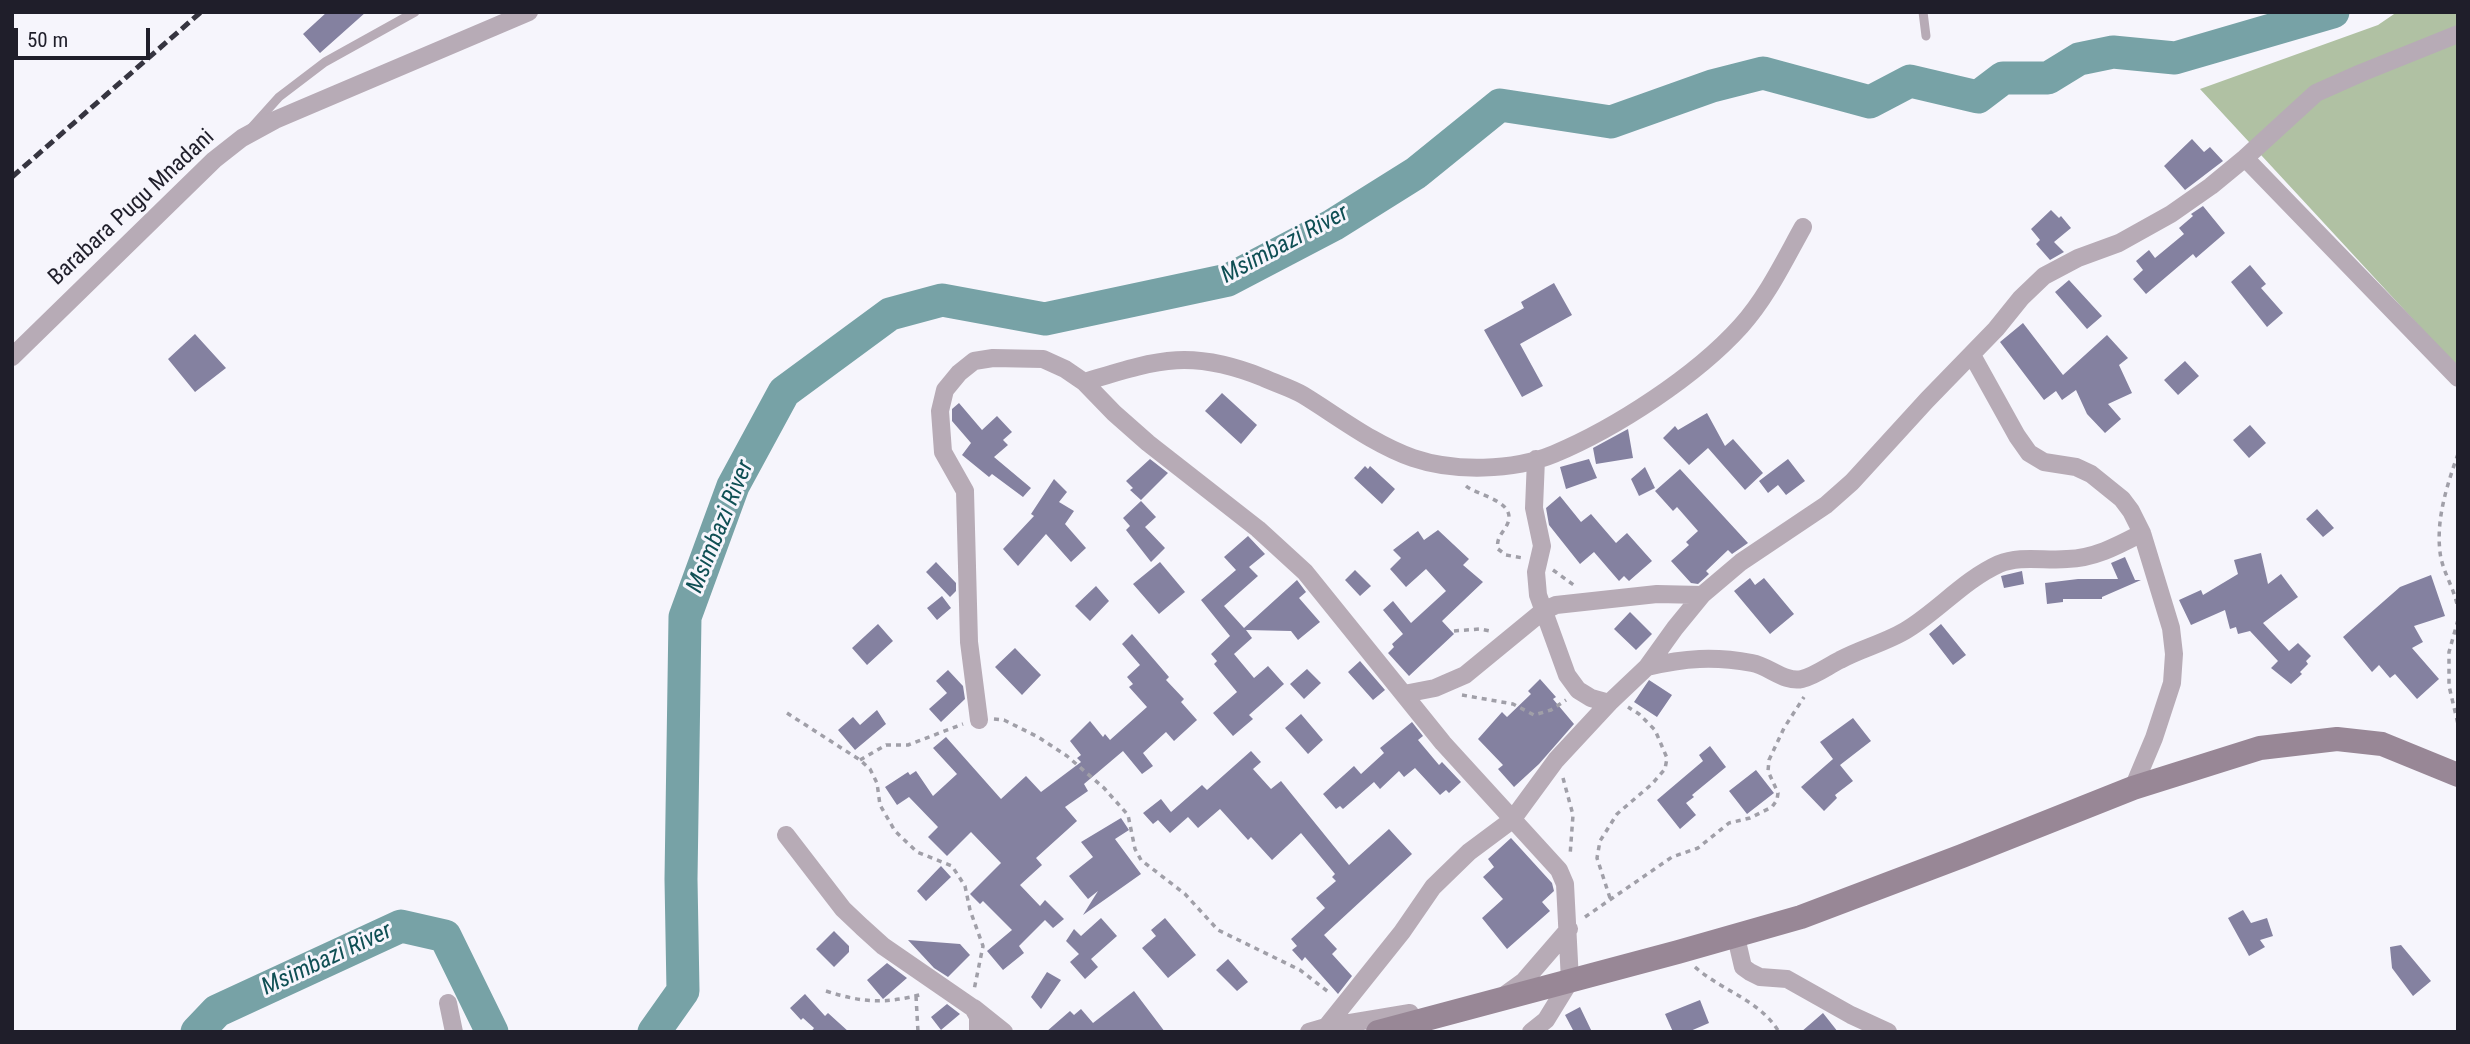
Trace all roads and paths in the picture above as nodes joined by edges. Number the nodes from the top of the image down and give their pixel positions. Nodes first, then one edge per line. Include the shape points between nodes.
1 (415, 12) edge
2 (529, 12) edge
3 (1923, 12) edge
4 (2458, 34) edge
5 (1926, 36) dead end
6 (242, 138) junction
7 (2245, 158) junction
8 (1803, 228) dead end
9 (1972, 355) junction
10 (12, 357) edge
11 (2458, 378) edge
12 (1084, 382) junction
13 (2458, 454) edge
14 (1536, 459) junction
15 (1454, 468) junction
16 (2141, 533) junction
17 (1539, 564) junction
18 (1702, 595) junction
19 (1592, 601) junction
20 (1543, 611) junction
21 (2458, 611) edge
22 (2458, 620) edge
23 (1454, 631) dead end
24 (1506, 642) junction
25 (1647, 667) junction
26 (1822, 670) junction
27 (1435, 688) junction
28 (1578, 690) junction
29 (1404, 694) junction
30 (1609, 703) junction
31 (786, 713) dead end
32 (979, 720) junction
33 (2458, 724) edge
34 (860, 760) junction
35 (1556, 760) junction
36 (2458, 775) edge
37 (2133, 788) junction
38 (1513, 820) junction
39 (786, 835) dead end
40 (1565, 884) junction
41 (1610, 898) junction
42 (1569, 929) junction
43 (1736, 937) junction
44 (1678, 952) junction
45 (1570, 981) junction
46 (946, 988) junction
47 (826, 991) dead end
48 (916, 996) junction
49 (447, 1003) dead end
50 (1343, 1006) junction
51 (973, 1008) junction
52 (1317, 1029) edge
53 (454, 1032) edge
54 (918, 1032) edge
55 (978, 1032) edge
56 (1004, 1032) edge
57 (1378, 1032) edge
58 (1531, 1032) edge
59 (1779, 1032) edge
60 (1888, 1032) edge

1 - 6 lane via 300,79
2 - 6 street, Barabara Pugu Mnadani
3 - 5 lane
4 - 7 street via 2316,93
6 - 10 street, Barabara Pugu Mnadani
7 - 9 street via 2171,214 2044,276
7 - 11 street
8 - 14 street via 1768,289 1742,325 1713,353 1633,411 1552,455
9 - 16 street via 2029,453 2044,462 2091,474 2122,499
9 - 18 street via 1853,482
12 - 15 street via 1182,359 1223,364 1294,390 1411,457
12 - 29 street via 1140,435 1305,572
12 - 32 street via 1043,359 993,358 974,361 945,390 940,437 943,452 965,491 969,642
13 - 21 path via 2440,518 2440,554
14 - 15 street
14 - 17 street via 1534,508 1542,546
15 - 17 path via 1463,484 1507,510 1508,522 1498,537 1498,549
16 - 26 street via 2087,557 2002,563 1974,577 1906,631
16 - 37 street via 2171,628 2174,654 2172,684
17 - 19 path
17 - 20 street via 1536,583
18 - 19 street
18 - 25 street
19 - 20 street
20 - 24 street
20 - 28 street via 1567,674
22 - 33 path via 2449,652 2449,686
23 - 24 path via 1480,629
24 - 27 street via 1465,675
25 - 26 street via 1704,657 1751,663 1795,680
25 - 30 street
26 - 41 path via 1769,760 1768,771 1778,793 1772,807 1729,823 1698,848 1672,857
27 - 28 path via 1513,704 1534,715 1551,710
27 - 29 street
28 - 30 street
29 - 38 street
30 - 35 street
30 - 41 path via 1639,714 1655,730 1667,758 1665,769 1617,814 1600,841 1597,858
31 - 34 path
32 - 34 path via 908,744 886,745
32 - 50 path via 1018,725 1067,756 1128,815 1141,860 1185,894 1218,930 1300,970
34 - 51 path via 877,783 880,805 895,831 918,852 952,866 965,886 984,946
35 - 38 street
35 - 40 path via 1573,815
36 - 37 street via 2382,744 2337,739 2260,748
37 - 43 street via 1824,908
38 - 40 street via 1552,862
38 - 50 street via 1433,887
39 - 46 street via 843,909 883,946
40 - 42 street
41 - 42 path
42 - 45 street
42 - 52 street via 1524,981 1507,993 1489,1000
43 - 44 street
43 - 60 street via 1744,967 1750,972 1787,979
44 - 45 street
44 - 59 path via 1709,979 1761,1010
45 - 57 street
45 - 58 street via 1546,1020
46 - 48 path
46 - 51 street
47 - 48 path via 866,1002
48 - 54 path
49 - 53 street
50 - 52 street
51 - 55 street
51 - 56 street

